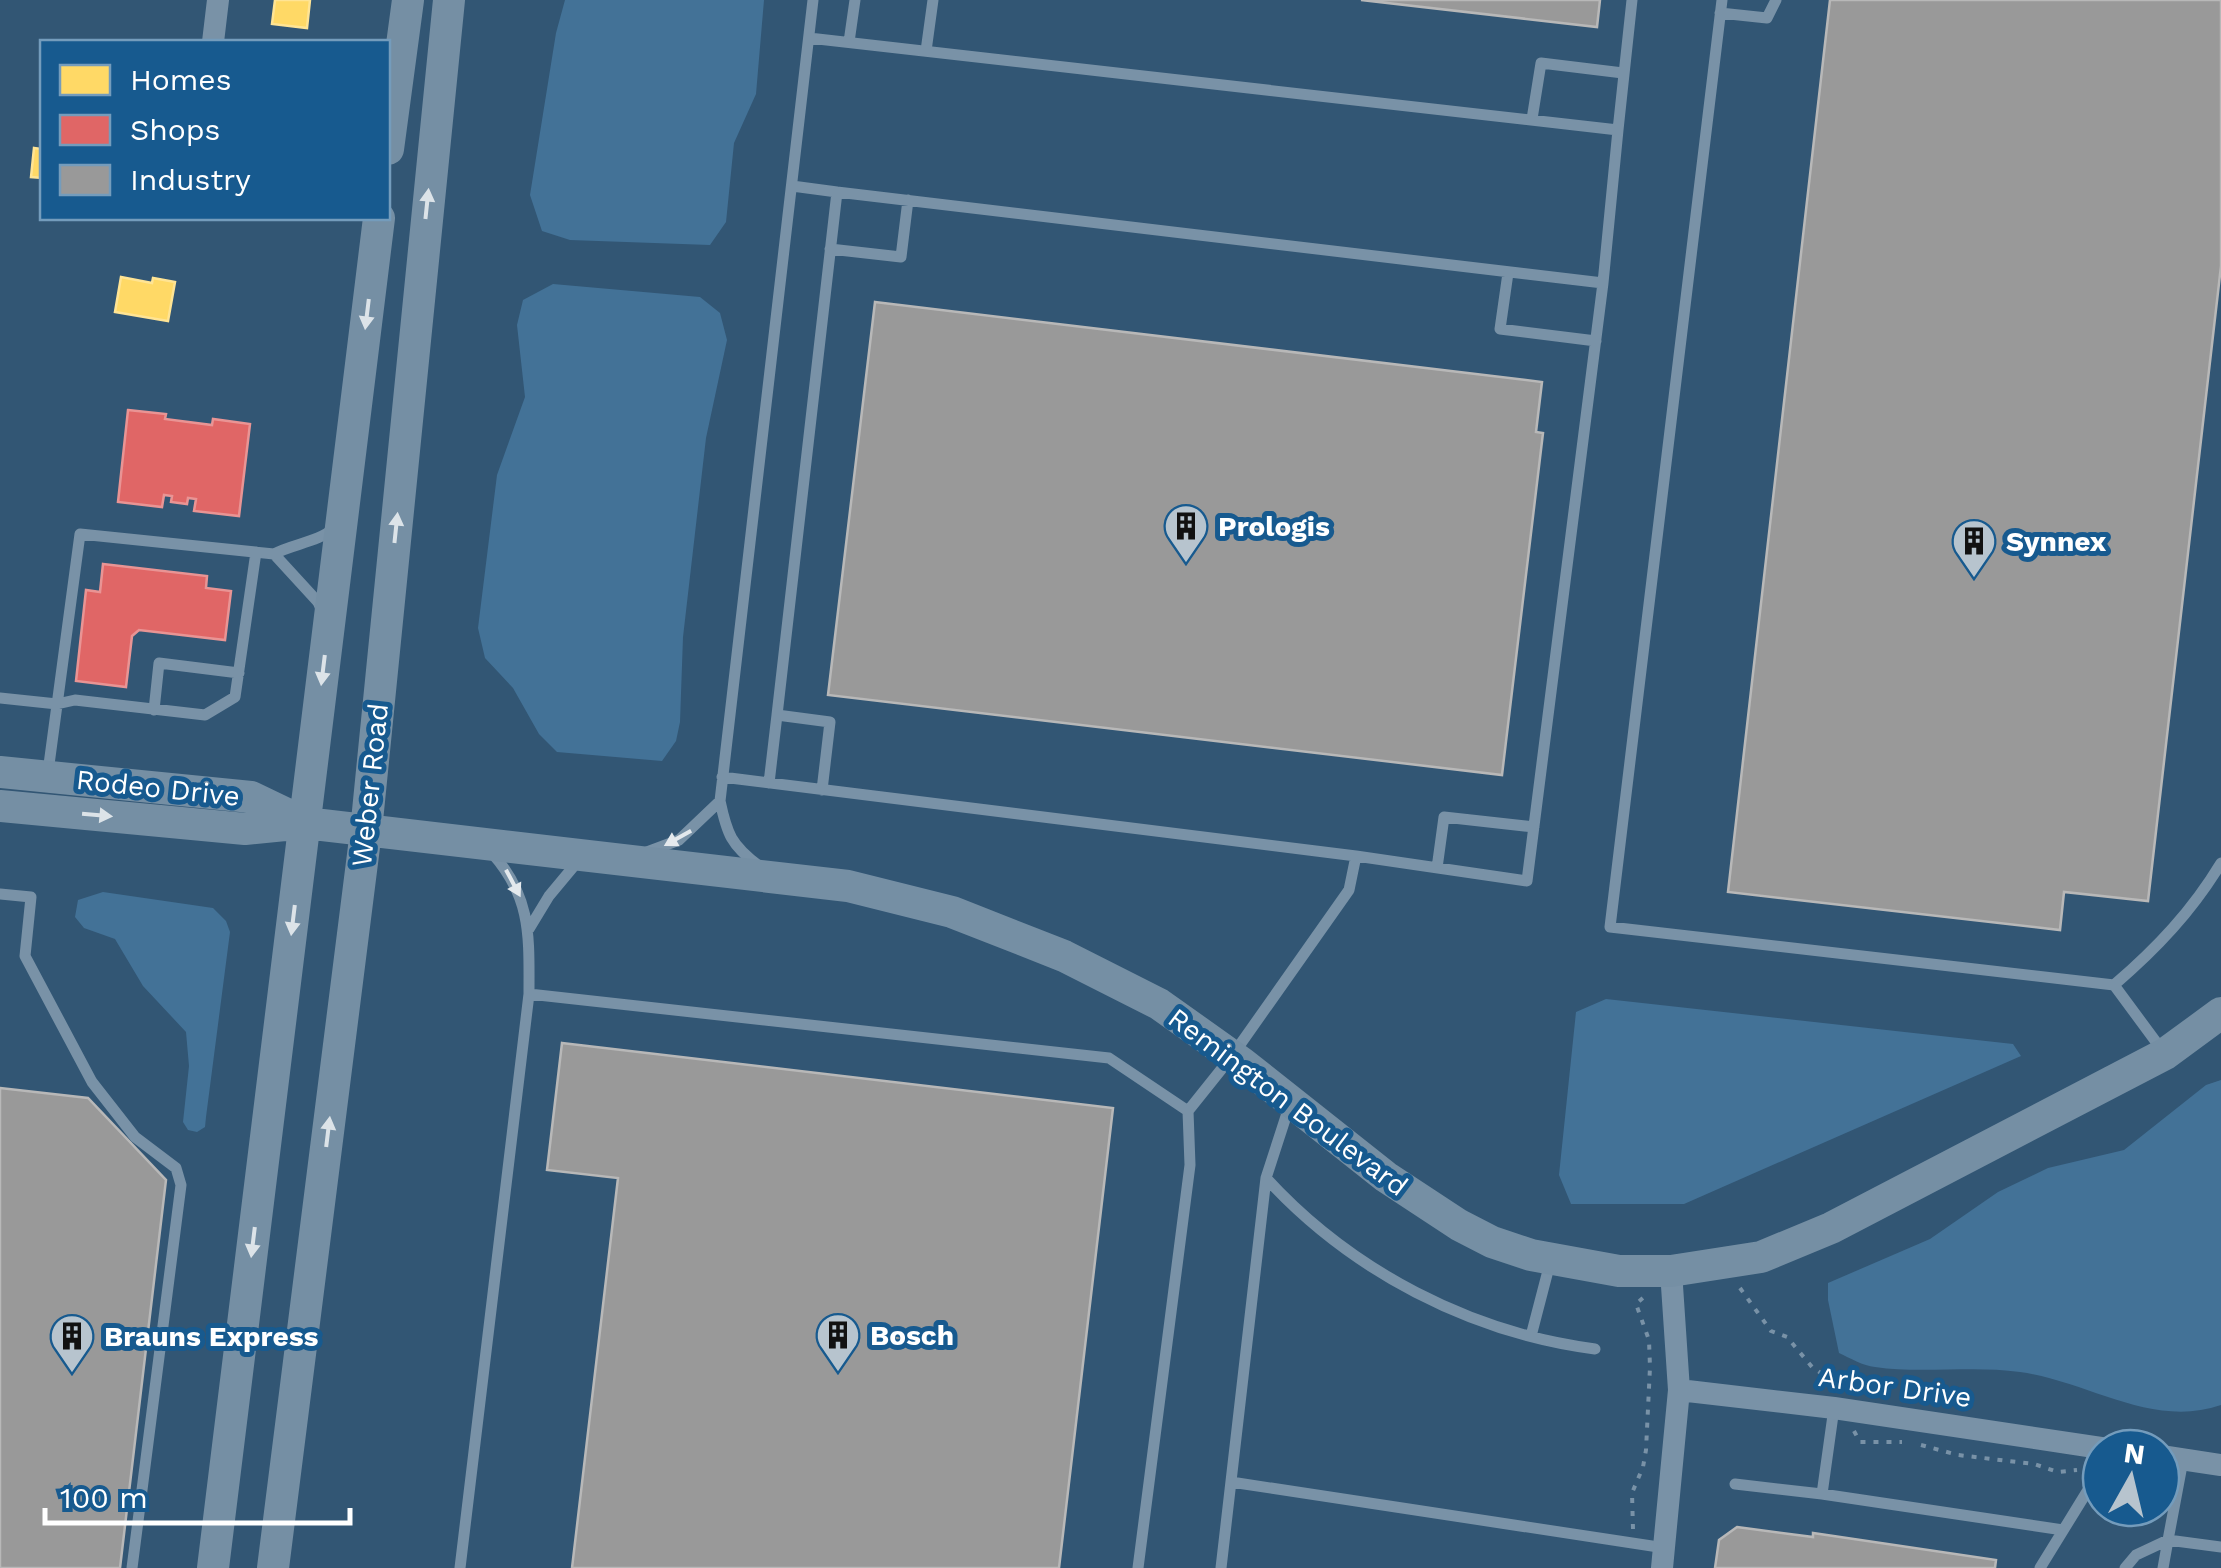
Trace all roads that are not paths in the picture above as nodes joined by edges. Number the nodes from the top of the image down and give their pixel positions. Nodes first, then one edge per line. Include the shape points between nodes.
1 (218, 0) edge
2 (408, 0) edge
3 (449, 0) edge
4 (814, 0) edge
5 (855, 0) edge
6 (933, 0) edge
7 (1632, 0) edge
8 (1776, 0) edge
9 (1721, 6) edge
10 (809, 38) junction
11 (213, 40) edge
12 (849, 42) junction
13 (926, 51) junction
14 (1623, 73) junction
15 (1532, 120) junction
16 (1618, 130) junction
17 (390, 135) edge
18 (792, 186) junction
19 (836, 192) junction
20 (908, 200) junction
21 (379, 220) edge
22 (830, 249) junction
23 (1508, 273) junction
24 (1603, 284) junction
25 (1596, 341) junction
26 (340, 521) junction
27 (256, 552) junction
28 (274, 554) junction
29 (329, 625) junction
30 (239, 673) junction
31 (0, 698) edge
32 (57, 704) junction
33 (154, 710) junction
34 (777, 715) junction
35 (0, 772) edge
36 (48, 776) junction
37 (722, 778) junction
38 (769, 783) junction
39 (822, 790) junction
40 (720, 801) junction
41 (0, 806) edge
42 (305, 823) junction
43 (1534, 827) junction
44 (366, 831) junction
45 (484, 844) junction
46 (583, 855) junction
47 (1356, 856) junction
48 (626, 860) junction
49 (2221, 862) edge
50 (1438, 868) junction
51 (772, 876) junction
52 (0, 894) edge
53 (529, 929) junction
54 (2114, 985) junction
55 (530, 994) junction
56 (2221, 1013) edge
57 (2165, 1054) junction
58 (1232, 1056) junction
59 (1291, 1102) junction
60 (1188, 1112) junction
61 (1266, 1178) junction
62 (1550, 1260) junction
63 (1671, 1271) junction
64 (1531, 1336) junction
65 (1595, 1349) dead end
66 (1679, 1390) junction
67 (1834, 1408) junction
68 (2081, 1445) edge
69 (2181, 1459) edge
70 (2221, 1465) edge
71 (1232, 1482) junction
72 (1735, 1484) dead end
73 (1822, 1494) junction
74 (2081, 1501) edge
75 (2169, 1528) edge
76 (2063, 1530) junction
77 (2168, 1540) junction
78 (2221, 1547) edge
79 (1664, 1558) edge
80 (132, 1568) edge
81 (213, 1568) edge
82 (273, 1568) edge
83 (460, 1568) edge
84 (1138, 1568) edge
85 (1222, 1568) edge
86 (2040, 1568) edge
87 (2126, 1568) edge
88 (2163, 1568) edge

1 - 11 street
2 - 17 main road
44 -> 3 main road, Weber Road
4 - 10 lane
5 - 12 lane
6 - 13 lane
7 - 14 lane
8 - 9 lane via 1768,18
9 - 54 lane via 1610,926
10 - 12 lane
10 - 18 lane
12 - 13 lane
13 - 15 lane
14 - 15 lane via 1541,64
14 - 16 lane
15 - 16 lane
16 - 24 lane
18 - 19 lane
18 - 37 lane
19 - 20 lane
19 - 22 lane
20 - 22 lane via 902,257
20 - 23 lane
21 -> 26 main road
22 - 34 lane
23 - 24 lane
23 - 25 lane via 1500,329
24 - 25 lane
25 - 43 lane
26 - 28 lane via 327,535
26 - 29 main road
27 - 28 lane
27 - 30 lane
27 - 32 lane via 80,534
28 - 29 lane via 318,602
29 -> 42 main road
30 - 33 lane via 236,697 204,715
30 - 33 lane via 160,663
31 - 32 lane
32 - 33 lane via 75,700
32 - 36 lane
34 - 38 lane
34 - 39 lane via 830,722
35 - 36 main road, Rodeo Drive
36 - 42 main road, Rodeo Drive via 250,796
37 - 38 lane
37 - 40 lane
38 - 39 lane
39 - 47 lane
40 -> 48 lane via 678,840
40 - 51 lane via 738,851
41 -> 42 main road, Rodeo Drive via 235,829
42 - 44 main road, Remington Boulevard
42 -> 81 main road
43 - 50 lane via 1444,818
43 - 50 lane via 1528,881
44 - 45 main road, Remington Boulevard
82 -> 44 main road, Weber Road
45 - 46 main road, Remington Boulevard
45 -> 53 lane via 511,874
46 - 48 main road, Remington Boulevard
46 - 53 lane
47 - 50 lane
47 - 58 lane via 1348,890
48 - 51 main road, Remington Boulevard
49 - 54 lane via 2159,946
51 - 58 main road, Remington Boulevard via 848,886 1009,932 1159,1004
52 - 80 lane via 31,897 25,956 92,1082 134,1137 176,1168 181,1185
53 - 55 lane
54 - 57 lane
55 - 60 lane via 1109,1058
55 - 83 lane
56 - 57 main road, Remington Boulevard
57 - 63 main road, Remington Boulevard via 1831,1228 1761,1257
58 - 59 main road, Remington Boulevard
58 - 60 lane
59 - 61 lane
59 - 62 main road, Remington Boulevard via 1433,1210 1492,1242
60 - 84 lane via 1190,1164
61 - 64 lane via 1294,1208 1418,1294 1484,1324
61 - 71 lane
62 - 63 main road, Remington Boulevard
62 - 64 lane
63 - 66 street
64 - 65 lane
66 - 67 street, Arbor Drive
66 - 79 street
67 - 68 street, Arbor Drive
67 - 73 lane
69 - 70 street
71 - 79 lane
71 - 85 lane
72 - 73 lane
73 - 76 lane
74 - 76 lane
75 - 77 lane
76 - 86 lane
77 - 78 lane
77 - 87 lane via 2136,1555
77 - 88 lane

